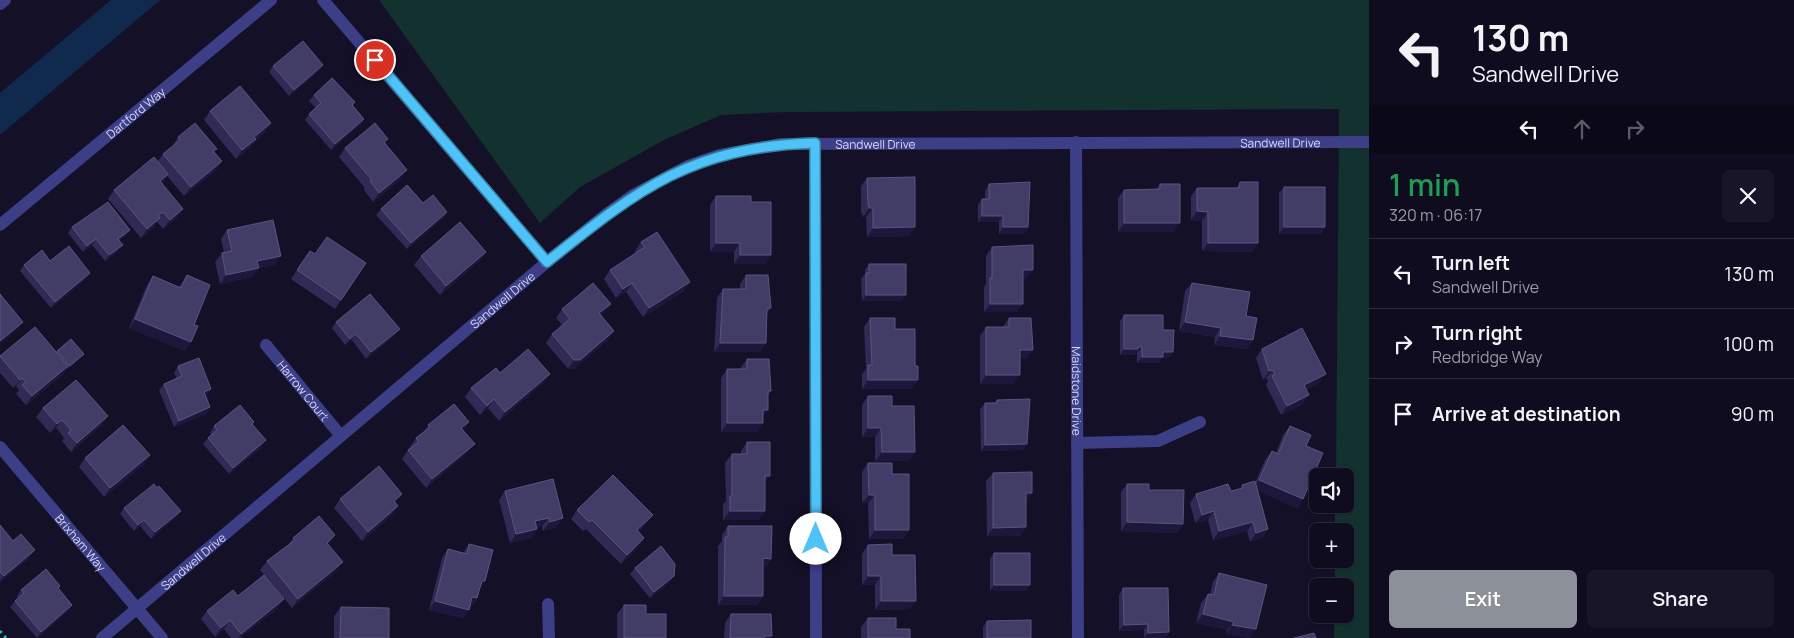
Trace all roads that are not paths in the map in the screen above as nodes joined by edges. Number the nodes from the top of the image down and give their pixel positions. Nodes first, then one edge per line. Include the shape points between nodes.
1 (5, 0) edge
2 (271, 0) edge
3 (324, 0) edge
4 (0, 4) edge
5 (1076, 142) junction
6 (1369, 142) edge
7 (815, 143) junction
8 (0, 225) edge
9 (547, 262) junction
10 (266, 345) dead end
11 (1200, 422) dead end
12 (341, 436) junction
13 (1078, 443) junction
14 (0, 447) edge
15 (548, 604) dead end
16 (137, 609) junction
17 (102, 638) edge
18 (162, 638) edge
19 (549, 638) edge
20 (816, 638) edge
21 (1078, 638) edge

1 - 4 street
2 - 8 street, Dartford Way
3 - 9 street
5 - 6 street, Sandwell Drive
5 - 7 street, Sandwell Drive
5 - 13 street, Maidstone Drive
7 - 9 street, Sandwell Drive via 751,149 688,166 633,195
7 - 20 street
9 - 12 street, Sandwell Drive
10 - 12 street, Harrow Court
11 - 13 street via 1158,441
12 - 16 street, Sandwell Drive
13 - 21 street, Maidstone Drive
14 - 16 street, Brixham Way
15 - 19 street
16 - 17 street, Sandwell Drive
16 - 18 street, Brixham Way

